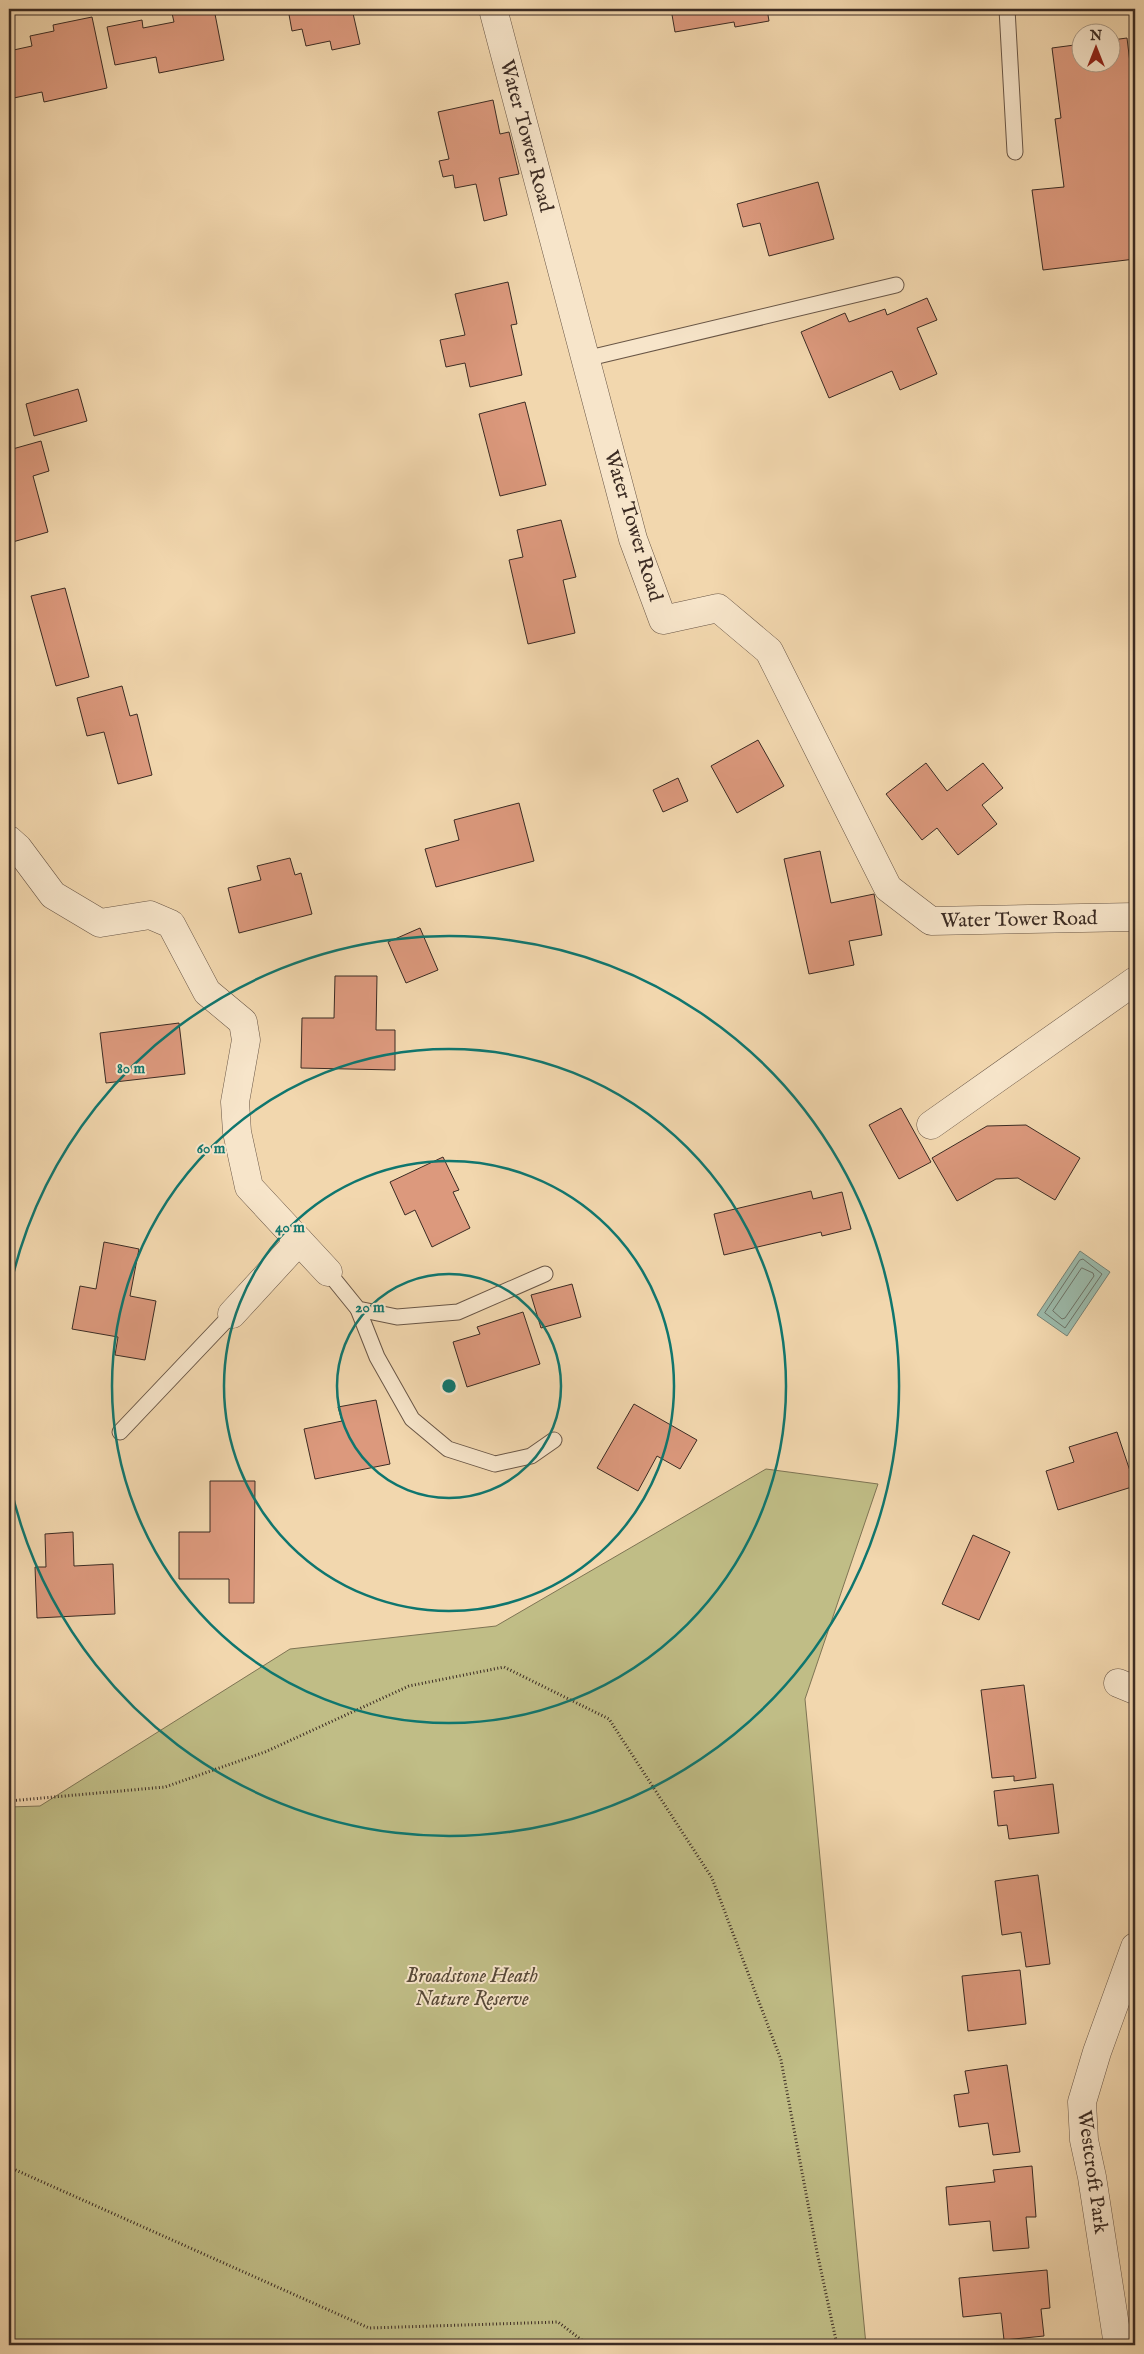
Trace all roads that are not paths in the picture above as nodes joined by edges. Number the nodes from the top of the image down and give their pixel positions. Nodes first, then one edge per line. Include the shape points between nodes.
1 (493, 9) edge
2 (1007, 9) edge
3 (1015, 152) dead end
4 (896, 285) dead end
5 (585, 359) junction
6 (9, 840) edge
7 (1135, 917) edge
8 (1135, 981) edge
9 (931, 1125) dead end
10 (299, 1241) junction
11 (328, 1272) joint
12 (545, 1274) dead end
13 (358, 1308) junction
14 (232, 1314) joint
15 (120, 1432) dead end
16 (554, 1440) dead end
17 (1135, 1947) edge
18 (1118, 2345) edge

1 - 5 street, Water Tower Road
2 - 3 lane
4 - 5 lane
5 - 7 street, Water Tower Road via 633,539 662,620 718,608 769,651 888,888 931,922
6 - 10 street via 53,894 100,923 150,915 171,924 207,992 243,1022 246,1040 235,1102 237,1132 249,1187
8 - 9 street
10 - 11 street
10 - 14 street
11 - 13 lane
12 - 13 lane via 458,1312 397,1317
13 - 16 lane via 377,1357 412,1419 448,1449 495,1464 531,1456
14 - 15 lane
17 - 18 street, Westcroft Park via 1082,2102 1084,2140

